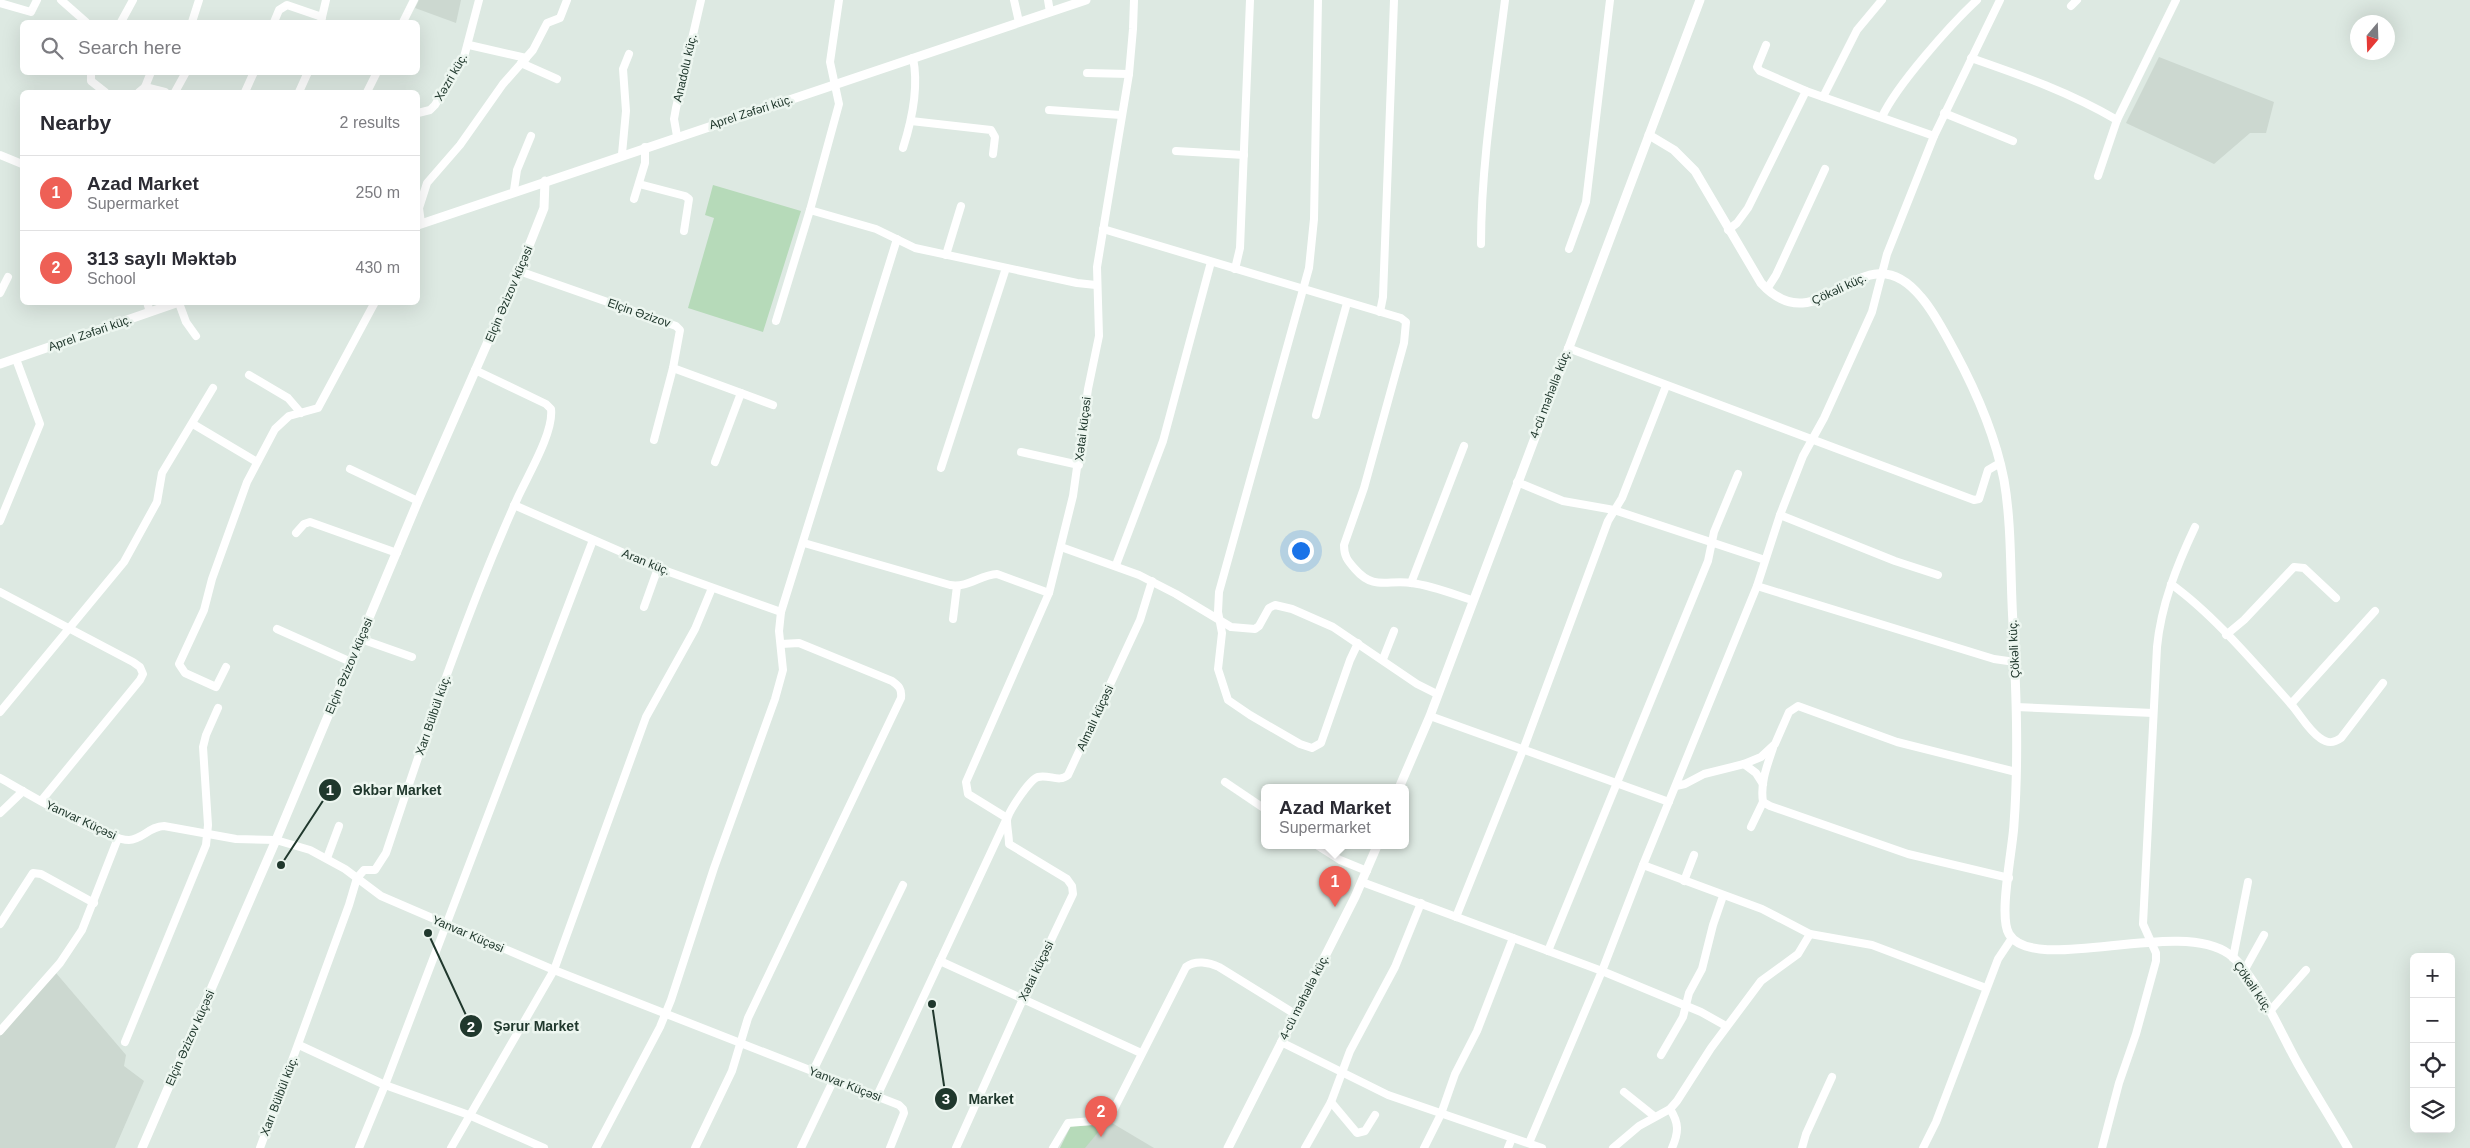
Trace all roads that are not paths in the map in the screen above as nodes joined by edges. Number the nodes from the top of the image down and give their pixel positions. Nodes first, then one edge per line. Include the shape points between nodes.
1 (37, 0) edge
2 (61, 0) edge
3 (133, 0) edge
4 (199, 0) edge
5 (326, 0) edge
6 (414, 0) edge
7 (479, 0) edge
8 (567, 0) edge
9 (701, 0) edge
10 (839, 0) edge
11 (1014, 0) edge
12 (1048, 0) edge
13 (1086, 0) edge
14 (1134, 0) edge
15 (1250, 0) edge
16 (1318, 0) edge
17 (1394, 0) edge
18 (1505, 0) edge
19 (1610, 0) edge
20 (1700, 0) edge
21 (1882, 0) edge
22 (1977, 0) edge
23 (2000, 0) edge
24 (2176, 0) edge
25 (0, 3) edge
26 (1050, 12) junction
27 (84, 20) edge
28 (122, 20) edge
29 (193, 20) edge
30 (275, 20) edge
31 (322, 20) edge
32 (403, 20) edge
33 (1019, 22) junction
34 (469, 45) junction
35 (1766, 46) dead end
36 (630, 54) dead end
37 (913, 58) junction
38 (1971, 58) junction
39 (524, 61) junction
40 (1086, 73) dead end
41 (1129, 74) junction
42 (91, 75) edge
43 (150, 75) edge
44 (184, 75) edge
45 (253, 75) edge
46 (307, 75) edge
47 (376, 75) edge
48 (557, 79) dead end
49 (835, 84) junction
50 (102, 90) edge
51 (142, 90) edge
52 (176, 90) edge
53 (246, 90) edge
54 (300, 90) edge
55 (368, 90) edge
56 (1806, 90) junction
57 (1823, 97) junction
58 (1049, 110) dead end
59 (420, 112) edge
60 (1944, 113) junction
61 (1121, 115) junction
62 (1882, 117) junction
63 (2116, 120) junction
64 (911, 121) junction
65 (1649, 135) junction
66 (531, 136) dead end
67 (677, 136) junction
68 (1934, 136) junction
69 (2013, 141) dead end
70 (645, 147) junction
71 (903, 148) dead end
72 (1176, 151) dead end
73 (622, 154) junction
74 (993, 154) dead end
75 (0, 155) edge
76 (1244, 155) junction
77 (20, 163) edge
78 (1825, 169) dead end
79 (2098, 176) dead end
80 (545, 181) junction
81 (639, 184) junction
82 (514, 190) junction
83 (634, 199) dead end
84 (420, 205) edge
85 (961, 206) dead end
86 (810, 210) junction
87 (420, 224) edge
88 (1103, 229) junction
89 (1728, 230) junction
90 (684, 231) dead end
91 (897, 239) junction
92 (1481, 244) dead end
93 (1568, 248) dead end
94 (946, 255) junction
95 (1212, 262) junction
96 (1006, 268) junction
97 (1235, 269) junction
98 (519, 271) junction
99 (1882, 274) junction
100 (8, 277) dead end
101 (1096, 285) junction
102 (1767, 289) junction
103 (1303, 290) junction
104 (0, 293) edge
105 (1347, 303) junction
106 (147, 305) edge
107 (173, 305) edge
108 (180, 305) edge
109 (373, 305) edge
110 (150, 312) junction
111 (1380, 312) junction
112 (776, 322) dead end
113 (196, 336) dead end
114 (1568, 348) junction
115 (16, 359) junction
116 (0, 364) edge
117 (674, 368) junction
118 (475, 370) junction
119 (250, 375) dead end
120 (1666, 386) junction
121 (213, 388) dead end
122 (741, 393) junction
123 (773, 405) dead end
124 (301, 413) junction
125 (1316, 415) dead end
126 (192, 424) junction
127 (654, 440) dead end
128 (1812, 440) junction
129 (1464, 446) dead end
130 (1021, 452) dead end
131 (257, 462) junction
132 (716, 462) dead end
133 (2000, 463) junction
134 (1079, 465) junction
135 (941, 468) dead end
136 (350, 469) dead end
137 (1738, 474) dead end
138 (1517, 482) junction
139 (418, 501) junction
140 (514, 505) junction
141 (1614, 510) junction
142 (1780, 515) junction
143 (0, 522) edge
144 (2195, 527) dead end
145 (296, 533) dead end
146 (593, 540) junction
147 (1712, 541) junction
148 (804, 543) junction
149 (1061, 548) junction
150 (397, 553) junction
151 (1765, 560) junction
152 (1116, 565) junction
153 (658, 568) junction
154 (1938, 575) dead end
155 (1152, 581) junction
156 (1411, 583) junction
157 (2171, 584) junction
158 (957, 586) junction
159 (1757, 586) junction
160 (712, 588) junction
161 (0, 592) edge
162 (1049, 593) junction
163 (2336, 598) dead end
164 (1472, 600) junction
165 (644, 607) dead end
166 (2375, 611) dead end
167 (781, 612) junction
168 (953, 619) dead end
169 (1220, 621) junction
170 (277, 629) dead end
171 (70, 630) junction
172 (1394, 631) dead end
173 (2226, 635) junction
174 (361, 639) junction
175 (1358, 643) junction
176 (781, 644) junction
177 (412, 657) dead end
178 (1383, 659) junction
179 (351, 662) junction
180 (2014, 662) junction
181 (226, 667) dead end
182 (2383, 683) dead end
183 (1437, 694) junction
184 (2291, 704) junction
185 (2016, 707) junction
186 (218, 708) dead end
187 (0, 712) edge
188 (2153, 714) junction
189 (1430, 716) junction
190 (1775, 744) junction
191 (1523, 750) junction
192 (1744, 764) junction
193 (2016, 772) junction
194 (0, 778) edge
195 (1225, 782) dead end
196 (1401, 784) edge
197 (1617, 784) junction
198 (1763, 784) junction
199 (1676, 786) junction
200 (23, 791) junction
201 (41, 801) junction
202 (1669, 802) junction
203 (1763, 802) junction
204 (1261, 805) edge
205 (0, 813) edge
206 (1007, 818) junction
207 (339, 826) dead end
208 (1751, 827) dead end
209 (208, 835) junction
210 (118, 838) junction
211 (276, 840) junction
212 (1323, 849) edge
213 (1376, 849) edge
214 (1694, 855) dead end
215 (327, 858) junction
216 (1642, 865) junction
217 (1367, 870) junction
218 (357, 878) junction
219 (2009, 878) junction
220 (1684, 881) junction
221 (1362, 882) junction
222 (2248, 882) dead end
223 (903, 885) dead end
224 (1723, 896) junction
225 (94, 903) junction
226 (1421, 904) junction
227 (1456, 917) junction
228 (0, 924) edge
229 (446, 924) junction
230 (1810, 934) junction
231 (2264, 935) dead end
232 (1512, 938) junction
233 (2012, 938) junction
234 (2151, 941) junction
235 (1548, 951) junction
236 (2233, 958) junction
237 (940, 961) junction
238 (554, 970) junction
239 (2306, 970) dead end
240 (1602, 971) junction
241 (2244, 971) junction
242 (1986, 988) junction
243 (1023, 998) junction
244 (1686, 1006) junction
245 (2270, 1011) junction
246 (665, 1013) junction
247 (1295, 1014) junction
248 (1726, 1026) junction
249 (0, 1031) edge
250 (125, 1042) dead end
251 (1280, 1042) junction
252 (740, 1043) junction
253 (299, 1045) junction
254 (1141, 1053) junction
255 (1662, 1055) dead end
256 (814, 1072) junction
257 (1341, 1073) junction
258 (1832, 1077) dead end
259 (834, 1080) junction
260 (385, 1085) junction
261 (1624, 1092) dead end
262 (877, 1096) junction
263 (1331, 1102) junction
264 (1670, 1109) junction
265 (1441, 1114) junction
266 (469, 1115) junction
267 (1375, 1115) dead end
268 (1654, 1116) junction
269 (1512, 1138) junction
270 (1529, 1143) junction
271 (532, 1146) edge
272 (142, 1148) edge
273 (260, 1148) edge
274 (359, 1148) edge
275 (451, 1148) edge
276 (544, 1148) edge
277 (596, 1148) edge
278 (695, 1148) edge
279 (801, 1148) edge
280 (890, 1148) edge
281 (956, 1148) edge
282 (1053, 1148) edge
283 (1228, 1148) edge
284 (1305, 1148) edge
285 (1424, 1148) edge
286 (1508, 1148) edge
287 (1542, 1148) edge
288 (1613, 1148) edge
289 (1672, 1148) edge
290 (1802, 1148) edge
291 (1923, 1148) edge
292 (2102, 1148) edge
293 (2348, 1148) edge

1 - 25 street via 31,12
2 - 27 street
3 - 28 street
4 - 29 street
5 - 31 street
6 - 32 street
7 - 34 street, Xəzri küç.
8 - 39 street via 562,15 547,23 534,50
9 - 67 street, Anadolu küç. via 676,108
10 - 49 street via 830,62
11 - 33 street
12 - 26 street
13 - 26 street, Aprel Zəfəri küç.
14 - 41 street, Xətai küçəsi
15 - 76 street
16 - 103 street via 1314,219 1309,268
17 - 111 street
18 - 92 street
19 - 93 street via 1586,202
20 - 65 street, 4-cü məhəllə küç.
21 - 57 street via 1857,30
22 - 62 street via 1921,63
23 - 38 street
24 - 63 street
26 - 33 street, Aprel Zəfəri küç.
30 - 31 street via 287,5
33 - 37 street, Aprel Zəfəri küç.
34 - 39 street
34 - 59 street, Xəzri küç. via 435,105
35 - 56 street via 1757,67
36 - 73 street via 623,69 626,111
37 - 49 street, Aprel Zəfəri küç.
37 - 64 street via 916,76
38 - 60 street
38 - 63 street via 2048,84
39 - 48 street
39 - 84 street via 427,183
40 - 41 street
41 - 61 street, Xətai küçəsi
42 - 50 street via 91,81
43 - 51 street
44 - 52 street
45 - 53 street
46 - 54 street
47 - 55 street
49 - 67 street, Aprel Zəfəri küç.
49 - 86 street via 839,104
56 - 57 street
56 - 89 street via 1748,208
57 - 62 street
58 - 61 street
60 - 68 street
60 - 69 street
61 - 88 street, Xətai küçəsi
62 - 68 street
63 - 79 street
64 - 71 street
64 - 74 street via 990,130 995,137
65 - 89 street, Çökəli küç. via 1674,150 1695,171
65 - 114 street, 4-cü məhəllə küç.
66 - 82 street via 517,170
67 - 70 street, Aprel Zəfəri küç.
68 - 99 street
70 - 73 street, Aprel Zəfəri küç.
70 - 81 street via 645,163
72 - 76 street
73 - 80 street, Aprel Zəfəri küç.
75 - 77 street
76 - 97 street via 1240,248
78 - 102 street
80 - 82 street, Aprel Zəfəri küç.
80 - 98 street, Elçin Əzizov küçəsi via 544,208
81 - 83 street
81 - 90 street via 689,199
82 - 87 street, Aprel Zəfəri küç.
85 - 94 street
86 - 91 street via 876,229
86 - 112 street
88 - 95 street
88 - 101 street, Xətai küçəsi
89 - 102 street, Çökəli küç.
91 - 94 street via 915,248
91 - 148 street
94 - 96 street
95 - 97 street
95 - 152 street via 1162,441
96 - 101 street
96 - 135 street
97 - 103 street
98 - 117 street, Elçin Əzizov via 676,326 680,337
98 - 118 street, Elçin Əzizov küçəsi
99 - 102 street, Çökəli küç. via 1864,276 1806,304 1787,303
99 - 128 street via 1866,324
99 - 133 street, Çökəli küç. via 1912,287 1932,312 1978,396
100 - 104 street
101 - 134 street, Xətai küçəsi via 1099,336 1088,389
103 - 105 street
103 - 169 street via 1219,592
105 - 111 street
105 - 125 street
106 - 110 street
107 - 110 street, Aprel Zəfəri küç.
108 - 113 street
109 - 124 street via 318,408
110 - 115 street, Aprel Zəfəri küç.
111 - 156 street via 1401,318 1407,325 1344,553 1361,576 1368,580
114 - 120 street
114 - 138 street, 4-cü məhəllə küç.
115 - 116 street, Aprel Zəfəri küç.
115 - 143 street via 40,424
117 - 122 street
117 - 127 street, Elçin Əzizov
118 - 139 street, Elçin Əzizov küçəsi
118 - 140 street, Xarı Bülbül küç. via 551,409 550,425
119 - 124 street via 288,398
120 - 128 street
120 - 141 street via 1632,475
121 - 126 street
122 - 123 street
122 - 132 street
124 - 131 street via 282,420
126 - 131 street
126 - 171 street via 162,473 157,502 139,537 124,562
128 - 133 street via 1974,500 1979,499 1982,493 1988,470
128 - 142 street
129 - 156 street
130 - 134 street
131 - 181 street via 224,542 204,610 179,664 185,673 216,687
133 - 180 street, Çökəli küç. via 2007,511
134 - 149 street, Xətai küçəsi
136 - 139 street
137 - 147 street
138 - 141 street via 1563,501
138 - 164 street, 4-cü məhəllə küç.
139 - 150 street, Elçin Əzizov küçəsi
140 - 146 street, Aran küç.
140 - 218 street, Xarı Bülbül küç. via 438,698 386,853 375,870 364,870
141 - 147 street
141 - 191 street
142 - 151 street
142 - 154 street
144 - 157 street
145 - 150 street via 310,522
146 - 153 street, Aran küç.
146 - 229 street
147 - 151 street
147 - 197 street via 1708,560
148 - 158 street
148 - 167 street
149 - 152 street
149 - 162 street, Xətai küçəsi
150 - 174 street, Elçin Əzizov küçəsi
151 - 159 street
152 - 155 street
153 - 160 street, Aran küç.
153 - 165 street
155 - 169 street
155 - 206 street, Almalı küçəsi via 1140,620 1068,775 1031,780
156 - 164 street
157 - 173 street via 2187,595
157 - 188 street via 2159,627
158 - 162 street via 997,574
158 - 168 street
159 - 180 street via 1994,659
159 - 199 street
160 - 167 street, Aran küç.
160 - 238 street via 695,628 646,716
161 - 171 street
162 - 206 street, Xətai küçəsi via 966,782 968,794
163 - 173 street via 2304,568 2294,567
164 - 183 street, 4-cü məhəllə küç.
166 - 184 street
167 - 176 street
169 - 175 street via 1236,628 1255,629 1269,608 1281,605 1314,618
169 - 175 street via 1219,676 1228,700 1312,748 1321,743
170 - 179 street
171 - 187 street
171 - 201 street via 133,662 143,674
172 - 178 street
173 - 184 street
174 - 177 street
174 - 179 street, Elçin Əzizov küçəsi
175 - 178 street
176 - 246 street via 783,670 775,699
176 - 252 street via 799,643 892,681 899,686 901,698 748,1018
178 - 183 street
179 - 211 street, Elçin Əzizov küçəsi
180 - 185 street, Çökəli küç.
182 - 184 street via 2341,738 2334,742 2319,738
183 - 189 street, 4-cü məhəllə küç.
185 - 188 street
185 - 193 street, Çökəli küç.
186 - 209 street via 203,747
188 - 234 street via 2143,924
189 - 191 street
189 - 196 street, 4-cü məhəllə küç.
190 - 192 street via 1761,757
190 - 193 street via 1789,712 1798,706 1897,742
190 - 198 street
191 - 197 street
191 - 227 street
192 - 198 street via 1756,773
192 - 199 street
193 - 219 street, Çökəli küç.
194 - 200 street, Yanvar Küçəsi
195 - 204 street
197 - 202 street
197 - 235 street
198 - 203 street
199 - 202 street
200 - 201 street, Yanvar Küçəsi
200 - 205 street
201 - 210 street, Yanvar Küçəsi
202 - 216 street
203 - 208 street
203 - 219 street via 1908,854
206 - 237 street
206 - 243 street, Xətai küçəsi via 1009,844 1067,879 1073,894
207 - 215 street
209 - 210 street, Yanvar Küçəsi via 158,826 135,839
209 - 211 street, Yanvar Küçəsi via 236,840
209 - 250 street via 203,856
210 - 225 street
211 - 215 street, Yanvar Küçəsi
211 - 272 street, Elçin Əzizov küçəsi
212 - 217 street via 1340,860
213 - 217 street, 4-cü məhəllə küç.
214 - 220 street
215 - 218 street, Yanvar Küçəsi
216 - 220 street
216 - 240 street
217 - 221 street, 4-cü məhəllə küç.
218 - 229 street, Yanvar Küçəsi via 380,896
218 - 253 street, Xarı Bülbül küç.
219 - 233 street, Çökəli küç. via 2005,918
220 - 224 street
221 - 226 street
221 - 247 street, 4-cü məhəllə küç.
222 - 236 street
223 - 256 street
224 - 230 street via 1762,909
224 - 244 street via 1705,961
225 - 228 street via 33,872
225 - 249 street via 68,952
226 - 227 street
226 - 257 street via 1395,967
227 - 232 street
229 - 238 street, Yanvar Küçəsi
229 - 260 street
230 - 242 street via 1872,946
230 - 248 street via 1798,954 1761,981
231 - 241 street
232 - 235 street
232 - 265 street
233 - 234 street, Çökəli küç. via 2026,946 2044,950
233 - 242 street via 1998,959
234 - 236 street, Çökəli küç. via 2204,944
234 - 292 street via 2156,953 2154,970 2118,1083
235 - 240 street
236 - 241 street, Çökəli küç.
237 - 243 street
237 - 262 street
238 - 246 street, Yanvar Küçəsi
238 - 266 street
239 - 245 street
240 - 244 street
240 - 270 street
241 - 245 street, Çökəli küç.
242 - 291 street via 1936,1122
243 - 254 street
243 - 281 street, Xətai küçəsi
244 - 248 street
244 - 255 street
245 - 293 street, Çökəli küç.
246 - 252 street, Yanvar Küçəsi
246 - 277 street
247 - 251 street, 4-cü məhəllə küç.
247 - 254 street via 1219,967 1190,964
248 - 264 street via 1686,1091
251 - 257 street
251 - 283 street, 4-cü məhəllə küç.
252 - 256 street, Yanvar Küçəsi
252 - 278 street via 732,1071
253 - 260 street
253 - 273 street, Xarı Bülbül küç.
254 - 282 street via 1109,1115 1099,1121 1068,1123
256 - 259 street, Yanvar Küçəsi
257 - 263 street
257 - 265 street via 1388,1095
258 - 290 street
259 - 262 street, Yanvar Küçəsi
259 - 279 street
260 - 266 street
260 - 274 street
261 - 268 street
262 - 280 street, Yanvar Küçəsi via 904,1108
263 - 267 street via 1358,1133 1365,1131
263 - 284 street
264 - 268 street
264 - 289 street via 1678,1126
265 - 269 street
265 - 285 street
266 - 271 street
266 - 275 street
268 - 288 street
269 - 270 street
269 - 286 street
270 - 287 street
271 - 276 street

